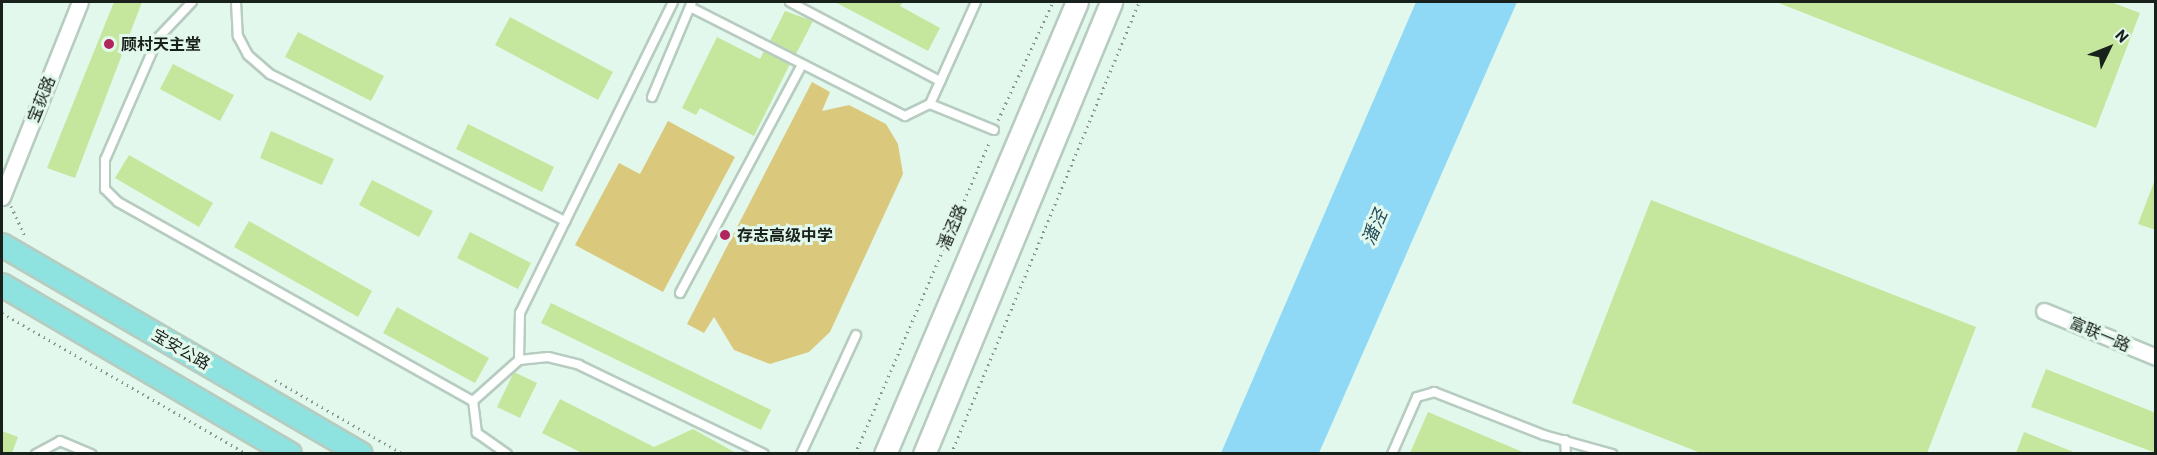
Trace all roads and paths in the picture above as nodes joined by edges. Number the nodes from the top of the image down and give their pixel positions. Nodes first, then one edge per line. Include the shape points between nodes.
1 (80, 2) edge
2 (192, 2) edge
3 (236, 2) edge
4 (673, 2) edge
5 (790, 2) edge
6 (976, 2) edge
7 (1053, 2) edge
8 (1077, 2) edge
9 (1111, 2) edge
10 (1139, 2) edge
11 (691, 4) edge
12 (801, 66) junction
13 (940, 81) junction
14 (652, 97) dead end
15 (930, 104) junction
16 (994, 130) junction
17 (2, 197) edge
18 (18, 210) dead end
19 (565, 221) junction
20 (29, 240) dead end
21 (2, 245) edge
22 (2, 285) edge
23 (680, 292) dead end
24 (2044, 311) dead end
25 (2, 313) edge
26 (856, 335) dead end
27 (2156, 357) edge
28 (519, 360) junction
29 (473, 401) junction
30 (1565, 440) junction
31 (748, 451) edge
32 (36, 453) edge
33 (91, 453) edge
34 (247, 453) edge
35 (290, 453) edge
36 (361, 453) edge
37 (507, 453) edge
38 (764, 453) edge
39 (801, 453) edge
40 (855, 453) edge
41 (885, 453) edge
42 (924, 453) edge
43 (951, 453) edge
44 (1392, 453) edge
45 (1566, 453) edge
46 (1612, 453) edge

1 - 17 street, 宝荻路
2 - 29 lane via 158,38 105,160 105,189 118,202
3 - 19 lane via 238,36 248,55 270,74
4 - 19 lane
5 - 13 lane
6 - 13 lane
7 - 16 path, 潘泾路
8 - 41 main road, 潘泾路
9 - 42 main road
10 - 43 path
11 - 12 lane
11 - 14 lane
12 - 15 lane via 893,115 905,116
12 - 23 lane
13 - 15 lane
15 - 16 lane
16 - 40 path, 潘泾路
18 - 20 path via 19,228
19 - 28 lane via 520,313
21 - 36 main road, 宝安公路
22 - 35 main road
24 - 27 street, 富联一路
25 - 34 path
26 - 39 lane
28 - 29 lane
28 - 31 lane via 563,359
29 - 37 lane via 477,433
30 - 44 lane via 1424,392
30 - 45 lane
30 - 46 lane
31 - 38 lane
32 - 33 lane via 60,441

